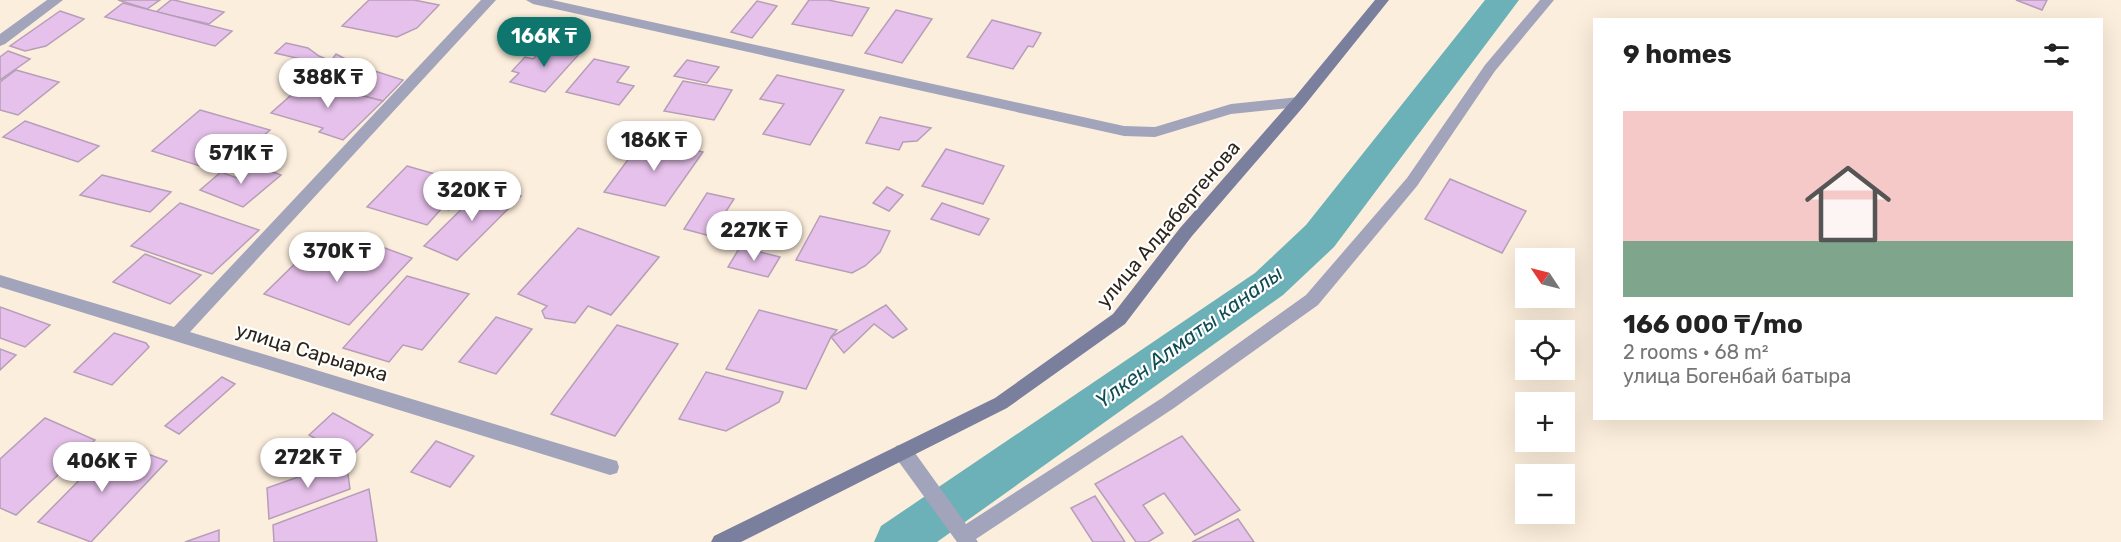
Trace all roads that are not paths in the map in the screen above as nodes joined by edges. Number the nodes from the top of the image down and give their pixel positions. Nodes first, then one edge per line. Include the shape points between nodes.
1 (56, 0) edge
2 (489, 0) edge
3 (533, 0) edge
4 (1382, 0) edge
5 (1547, 0) edge
6 (0, 41) edge
7 (1299, 102) junction
8 (0, 281) edge
9 (178, 334) junction
10 (903, 452) junction
11 (610, 467) dead end
12 (966, 539) edge
13 (721, 542) edge

1 - 6 street
2 - 9 street
3 - 7 street via 1124,131 1155,132 1232,109
4 - 7 main road, улица Алдабергенова
5 - 12 street via 1490,68 1412,182 1312,300
7 - 10 main road, улица Алдабергенова via 1186,232 1119,319 1001,403
8 - 9 street, улица Сарыарка
9 - 11 street, улица Сарыарка
10 - 12 street
10 - 13 main road, улица Алдабергенова

